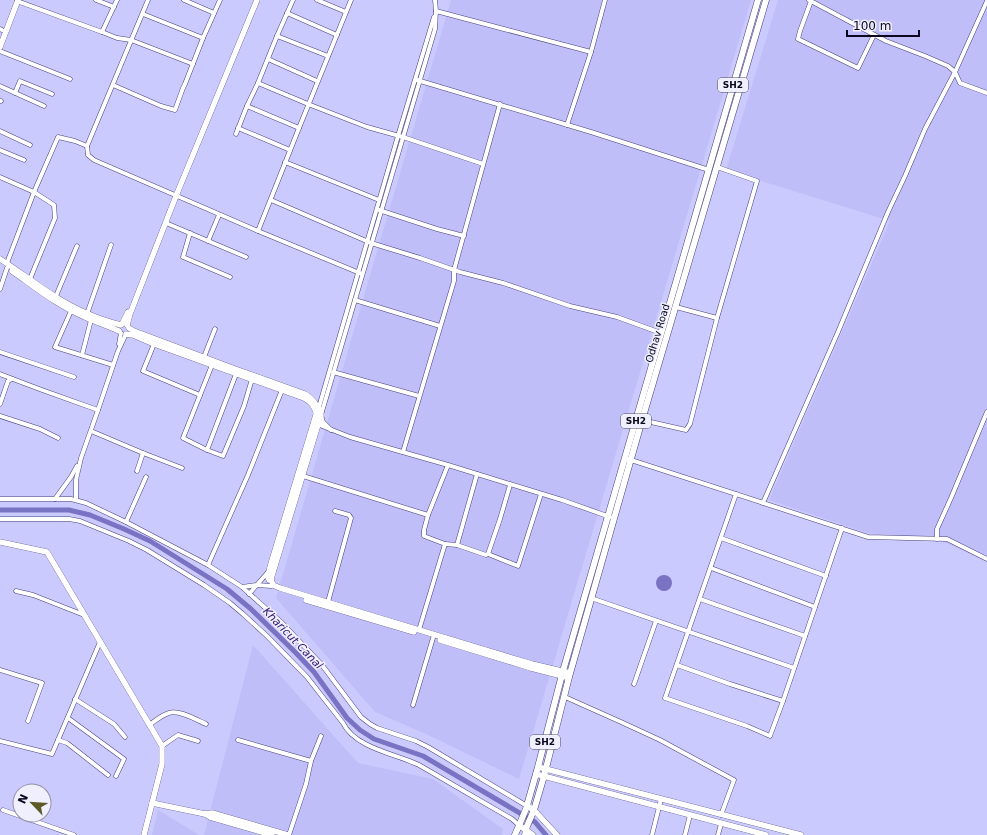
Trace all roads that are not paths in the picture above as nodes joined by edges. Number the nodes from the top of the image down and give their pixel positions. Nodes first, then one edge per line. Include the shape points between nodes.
1 (16, 0) edge
2 (96, 0) edge
3 (117, 0) edge
4 (148, 0) edge
5 (184, 0) edge
6 (220, 0) edge
7 (254, 0) edge
8 (257, 0) edge
9 (293, 0) edge
10 (317, 0) edge
11 (351, 0) edge
12 (605, 0) edge
13 (758, 0) edge
14 (766, 0) edge
15 (810, 0) edge
16 (436, 1) edge
17 (987, 1) edge
18 (114, 7) junction
19 (436, 10) junction
20 (346, 12) junction
21 (214, 13) junction
22 (287, 13) junction
23 (143, 14) junction
24 (1, 32) edge
25 (102, 32) junction
26 (337, 35) junction
27 (874, 35) junction
28 (277, 36) junction
29 (203, 38) junction
30 (132, 40) junction
31 (0, 47) edge
32 (0, 51) edge
33 (591, 52) junction
34 (328, 56) junction
35 (268, 59) junction
36 (193, 64) junction
37 (955, 72) junction
38 (70, 79) dead end
39 (418, 80) junction
40 (317, 82) junction
41 (258, 83) junction
42 (113, 85) junction
43 (0, 86) edge
44 (987, 92) edge
45 (15, 93) junction
46 (52, 94) dead end
47 (308, 104) junction
48 (500, 104) junction
49 (44, 106) dead end
50 (247, 106) junction
51 (567, 125) junction
52 (238, 128) junction
53 (299, 128) junction
54 (0, 131) edge
55 (236, 134) dead end
56 (400, 137) junction
57 (30, 145) dead end
58 (87, 146) junction
59 (0, 150) edge
60 (290, 150) junction
61 (24, 160) dead end
62 (285, 162) junction
63 (483, 164) junction
64 (717, 167) junction
65 (709, 170) junction
66 (0, 177) edge
67 (34, 192) junction
68 (174, 196) junction
69 (270, 200) junction
70 (379, 200) junction
71 (379, 210) junction
72 (219, 215) junction
73 (166, 222) junction
74 (258, 231) junction
75 (190, 233) junction
76 (464, 236) junction
77 (208, 241) junction
78 (369, 242) junction
79 (111, 245) dead end
80 (77, 246) dead end
81 (246, 257) dead end
82 (0, 259) edge
83 (0, 264) edge
84 (7, 266) junction
85 (454, 270) junction
86 (360, 273) junction
87 (230, 277) dead end
88 (30, 279) junction
89 (0, 289) edge
90 (56, 296) junction
91 (355, 300) junction
92 (676, 307) junction
93 (72, 311) junction
94 (87, 314) junction
95 (717, 318) junction
96 (91, 320) junction
97 (440, 326) junction
98 (124, 329) junction
99 (215, 330) dead end
100 (661, 333) junction
101 (154, 344) junction
102 (0, 352) edge
103 (82, 356) junction
104 (204, 357) junction
105 (113, 365) junction
106 (212, 365) junction
107 (333, 372) junction
108 (0, 374) edge
109 (236, 374) junction
110 (74, 377) dead end
111 (13, 379) junction
112 (252, 380) junction
113 (282, 390) junction
114 (200, 395) junction
115 (419, 396) junction
116 (310, 399) junction
117 (323, 399) junction
118 (0, 404) edge
119 (318, 407) junction
120 (98, 410) junction
121 (987, 412) edge
122 (0, 416) edge
123 (319, 416) junction
124 (642, 420) junction
125 (91, 431) junction
126 (58, 438) dead end
127 (207, 450) junction
128 (402, 452) junction
129 (143, 453) junction
130 (81, 458) junction
131 (628, 459) junction
132 (448, 465) junction
133 (182, 468) dead end
134 (137, 471) dead end
135 (477, 474) junction
136 (303, 476) junction
137 (146, 477) dead end
138 (510, 484) junction
139 (541, 494) junction
140 (736, 494) junction
141 (54, 499) junction
142 (0, 500) edge
143 (76, 500) junction
144 (762, 503) junction
145 (335, 511) dead end
146 (428, 515) junction
147 (611, 517) junction
148 (0, 519) edge
149 (126, 522) junction
150 (842, 528) junction
151 (721, 538) junction
152 (937, 539) junction
153 (0, 542) edge
154 (445, 544) junction
155 (457, 545) junction
156 (488, 554) junction
157 (987, 558) edge
158 (208, 565) junction
159 (711, 568) junction
160 (271, 572) junction
161 (826, 576) junction
162 (257, 585) junction
163 (272, 585) junction
164 (242, 587) junction
165 (16, 591) dead end
166 (249, 594) junction
167 (591, 598) junction
168 (700, 599) junction
169 (328, 602) junction
170 (815, 607) junction
171 (84, 615) junction
172 (656, 621) junction
173 (419, 630) junction
174 (688, 632) junction
175 (805, 636) junction
176 (433, 638) junction
177 (100, 642) junction
178 (677, 665) junction
179 (794, 668) junction
180 (0, 670) edge
181 (566, 674) junction
182 (634, 684) dead end
183 (565, 697) junction
184 (75, 699) junction
185 (783, 701) junction
186 (413, 704) dead end
187 (68, 718) junction
188 (28, 721) dead end
189 (206, 724) dead end
190 (149, 726) junction
191 (320, 736) dead end
192 (125, 737) dead end
193 (58, 740) junction
194 (238, 740) dead end
195 (0, 741) edge
196 (198, 741) dead end
197 (162, 746) junction
198 (311, 761) junction
199 (538, 767) junction
200 (546, 768) junction
201 (536, 774) junction
202 (108, 775) dead end
203 (116, 776) dead end
204 (544, 776) junction
205 (661, 799) junction
206 (152, 803) junction
207 (527, 807) junction
208 (659, 807) junction
209 (3, 810) dead end
210 (534, 810) junction
211 (205, 814) junction
212 (690, 815) junction
213 (721, 815) junction
214 (520, 824) junction
215 (721, 824) junction
216 (526, 830) edge
217 (74, 835) edge
218 (144, 835) edge
219 (272, 835) edge
220 (288, 835) edge
221 (515, 835) edge
222 (533, 835) edge
223 (557, 835) edge
224 (652, 835) edge
225 (685, 835) edge
226 (718, 835) edge
227 (766, 835) edge
228 (799, 835) edge

1 - 24 street
1 - 25 street
1 - 31 street
2 - 18 street
3 - 18 street
4 - 23 street
5 - 21 street
6 - 21 street
7 - 68 street
8 - 68 street
9 - 22 street
10 - 20 street
11 - 20 street
12 - 33 street
13 - 65 main road, Odhav Road / SH2
14 - 64 main road, Odhav Road / SH2
15 - 27 street
15 - 27 street via 798,39 858,68
16 - 19 street
17 - 37 street
18 - 25 street
19 - 33 street
19 - 39 street
20 - 26 street
21 - 29 street
22 - 26 street
22 - 28 street
23 - 29 street
23 - 30 street
25 - 30 street
26 - 34 street
27 - 37 street via 931,58
28 - 34 street
28 - 35 street
29 - 36 street
30 - 36 street
30 - 42 street
32 - 38 street
33 - 51 street
34 - 40 street
35 - 40 street
35 - 41 street
36 - 42 street via 175,110
37 - 44 street via 960,83
37 - 144 street via 925,129
39 - 48 street
39 - 56 street
40 - 47 street
41 - 47 street
41 - 50 street
42 - 58 street
43 - 45 street
45 - 46 street via 20,81
45 - 49 street
47 - 53 street
47 - 56 street
48 - 51 street
48 - 63 street
50 - 52 street
50 - 53 street
51 - 65 street
52 - 55 street
52 - 60 street
53 - 60 street
54 - 57 street
56 - 63 street
56 - 70 street
56 - 71 street
58 - 67 street via 58,137
58 - 68 street via 88,155 94,160
59 - 61 street
60 - 62 street
62 - 69 street
62 - 70 street
63 - 76 street
64 - 92 main road, Odhav Road / SH2
64 - 95 street via 757,181
65 - 100 main road, Odhav Road / SH2
66 - 67 street
67 - 84 street
67 - 88 street via 54,205 54,218
68 - 72 street
68 - 73 street
68 - 98 street
69 - 74 street
69 - 78 street
70 - 71 street
71 - 76 street
71 - 78 street
72 - 74 street
72 - 77 street
73 - 75 street
73 - 98 street
74 - 86 street
75 - 77 street
75 - 87 street via 183,257
76 - 85 street
77 - 81 street
78 - 85 street
78 - 86 street
79 - 94 street
80 - 90 street
82 - 84 street
83 - 84 street
84 - 88 street
84 - 89 street
84 - 93 street
85 - 97 street via 454,280
85 - 100 street via 503,283 570,306 617,317
86 - 91 street
86 - 117 street
88 - 90 street
90 - 94 street
91 - 97 street
91 - 107 street
92 - 95 street
92 - 124 main road, Odhav Road / SH2
93 - 96 street
93 - 103 street via 55,347
94 - 98 street
95 - 124 street via 687,429
96 - 98 street
96 - 103 street
97 - 115 street
98 - 101 street
98 - 104 street
98 - 105 street
99 - 104 street
100 - 131 main road, Odhav Road / SH2
101 - 106 street
101 - 114 street via 143,371
102 - 110 street
103 - 105 street
104 - 116 street
105 - 120 street
106 - 109 street
106 - 114 street
107 - 115 street
107 - 117 street
108 - 111 street
109 - 112 street
109 - 127 street
111 - 118 street via 8,381
111 - 120 street
112 - 113 street
112 - 127 street via 223,456
113 - 116 street
113 - 158 street
114 - 127 street via 183,438
115 - 128 street
116 - 117 street
116 - 119 street
116 - 123 street
117 - 119 street
117 - 123 street
119 - 123 street
120 - 125 street
121 - 152 street via 937,529
122 - 126 street
123 - 128 street via 331,430
123 - 136 street
123 - 160 street
124 - 131 main road, Odhav Road / SH2
125 - 129 street
125 - 130 street
128 - 132 street
129 - 133 street
129 - 134 street
130 - 141 street via 71,478
130 - 143 street via 76,480
131 - 140 street
131 - 147 main road, Odhav Road / SH2
132 - 135 street
132 - 146 street
135 - 138 street
135 - 155 street
136 - 146 street
136 - 160 street
137 - 149 street
138 - 139 street
138 - 156 street
139 - 147 street
139 - 156 street via 518,566
140 - 144 street
140 - 151 street
141 - 142 street
141 - 143 street
143 - 149 street
144 - 150 street
145 - 169 street via 349,515 350,518
146 - 154 street via 424,536
147 - 167 main road, Odhav Road / SH2
147 - 181 main road, Odhav Road / SH2
148 - 214 street via 69,519 147,550 204,585 243,614 307,678 347,730 359,740 368,746 419,764
149 - 158 street
150 - 152 street via 868,537
150 - 161 street
151 - 159 street
151 - 161 street
152 - 157 street via 947,539
153 - 171 street via 47,552
154 - 155 street
154 - 173 street
155 - 156 street
158 - 164 street
159 - 168 street
159 - 170 street
160 - 162 street
160 - 163 street
161 - 170 street
162 - 163 street
162 - 164 street
162 - 166 street
163 - 169 street
163 - 176 street via 279,591
164 - 166 street
165 - 171 street
166 - 207 street via 281,622 322,665 361,717 370,724 428,747
167 - 172 street
167 - 181 main road, Odhav Road / SH2
168 - 174 street
168 - 175 street
169 - 173 street
170 - 175 street
171 - 177 street
172 - 174 street
172 - 182 street
173 - 181 street
174 - 178 street
174 - 179 street
175 - 179 street
176 - 181 street via 531,668
176 - 186 street
177 - 184 street
177 - 190 street
178 - 185 street
178 - 185 street via 665,698 770,736
179 - 185 street
180 - 188 street via 42,683
181 - 183 main road, Odhav Road / SH2
181 - 199 main road, Odhav Road / SH2
183 - 200 main road, Odhav Road / SH2
183 - 213 street via 660,740 734,780
184 - 187 street
184 - 192 street via 114,724
187 - 193 street
187 - 203 street via 124,759
189 - 190 street via 182,714 169,712
190 - 197 street
191 - 198 street
193 - 195 street via 52,754
193 - 202 street via 67,743
194 - 198 street
196 - 197 street via 178,735
197 - 206 street via 162,764
198 - 220 street via 306,784
199 - 200 street
199 - 201 main road, Odhav Road / SH2
200 - 204 main road, Odhav Road / SH2
200 - 205 street
201 - 204 street
201 - 207 main road, Odhav Road / SH2
204 - 208 street
204 - 210 main road, Odhav Road / SH2
205 - 208 street
205 - 213 street
206 - 211 street
206 - 218 street
207 - 210 street
207 - 214 main road, Odhav Road
208 - 212 street
208 - 224 street
209 - 217 street
210 - 216 main road, SH2
210 - 223 street
211 - 219 street
211 - 220 street via 212,813
212 - 215 street
212 - 225 street
213 - 228 street
214 - 216 street
214 - 221 main road
215 - 226 street
215 - 227 street
216 - 222 street

